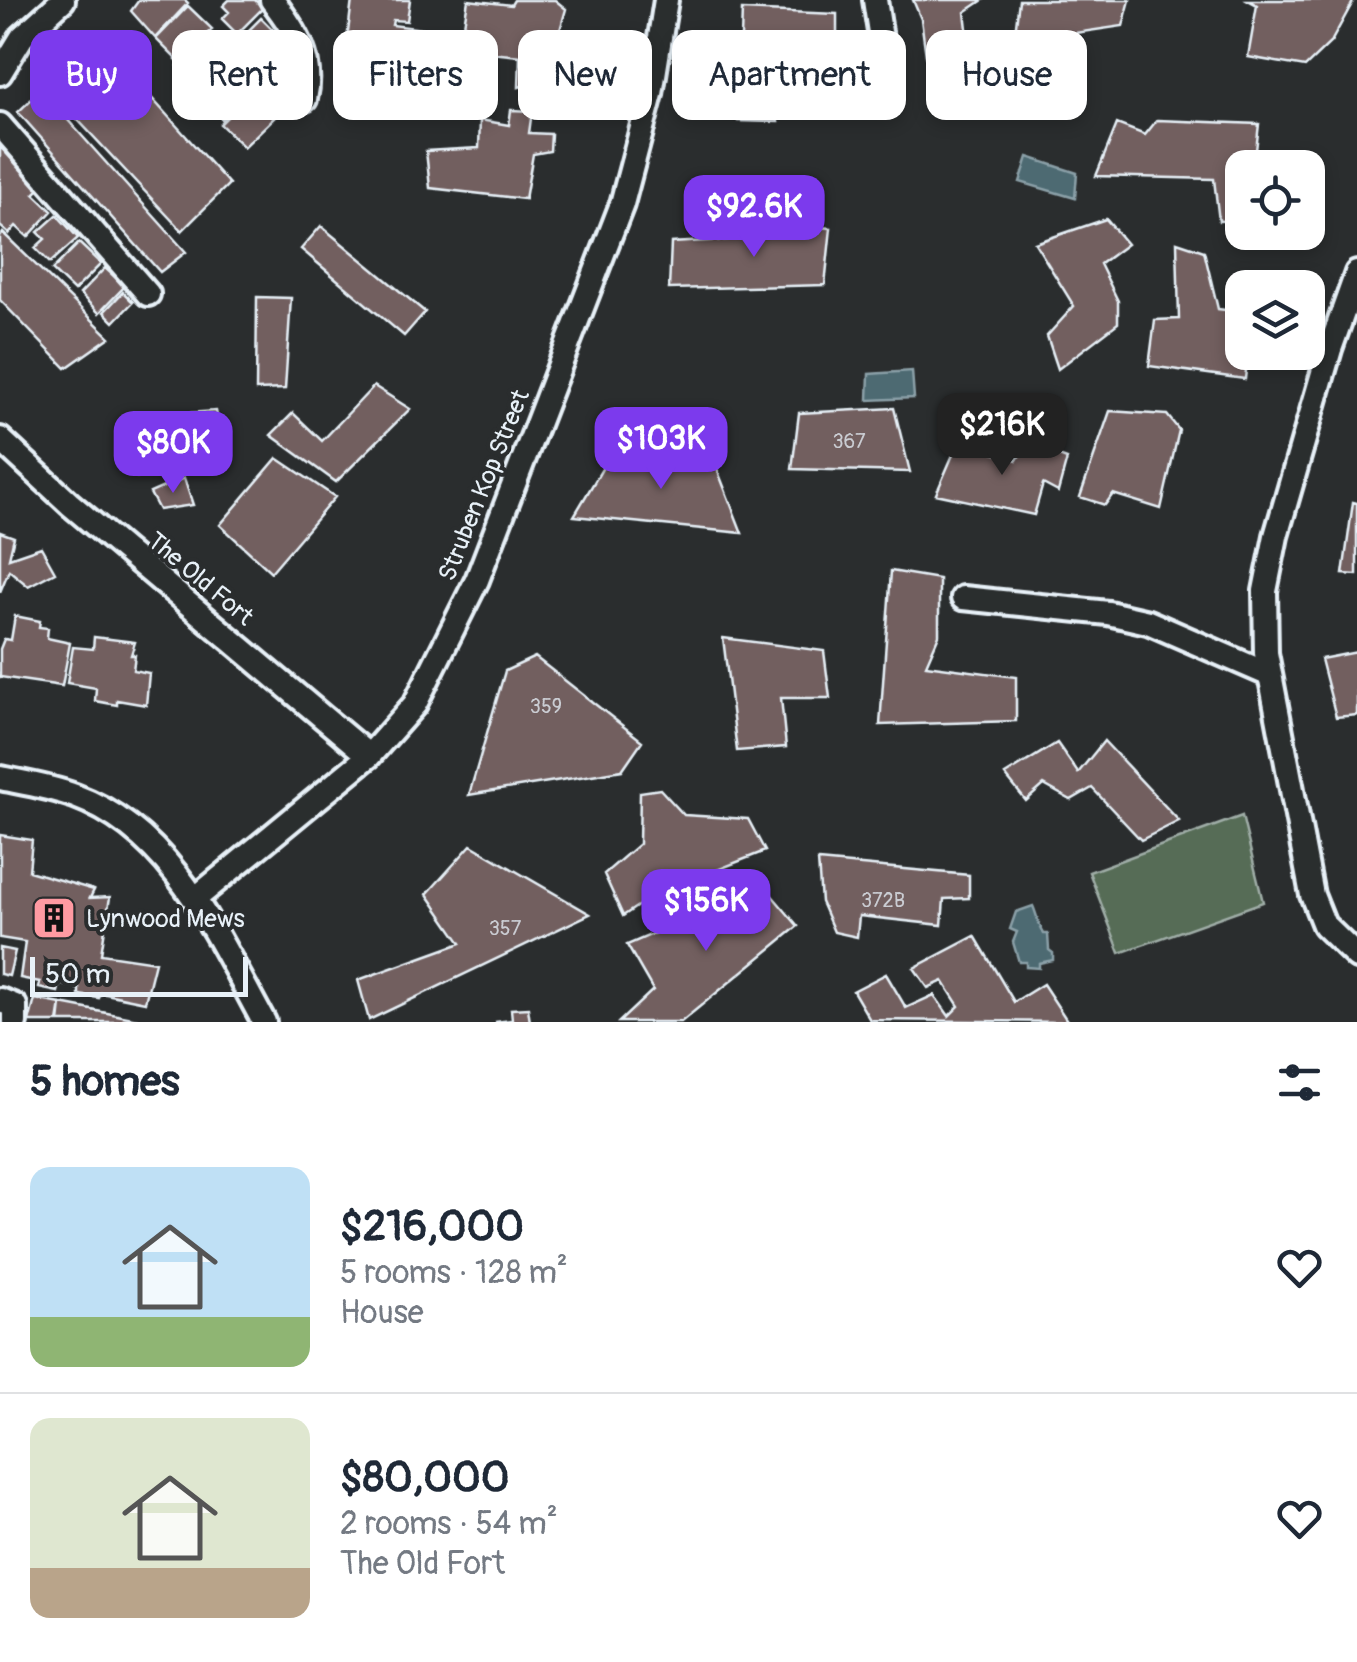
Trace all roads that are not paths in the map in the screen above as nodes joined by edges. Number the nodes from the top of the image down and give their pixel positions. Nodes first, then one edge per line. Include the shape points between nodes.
1 (63, 0) edge
2 (272, 0) edge
3 (666, 0) edge
4 (875, 0) edge
5 (293, 30) edge
6 (880, 30) edge
7 (0, 73) edge
8 (0, 125) edge
9 (1357, 272) edge
10 (148, 294) dead end
11 (0, 439) edge
12 (963, 598) dead end
13 (1270, 675) junction
14 (369, 756) junction
15 (0, 778) edge
16 (196, 898) junction
17 (1357, 957) edge
18 (0, 1000) edge
19 (14, 1022) edge
20 (264, 1022) edge

1 - 7 street via 22,37
2 - 5 street
3 - 14 street, Struben Kop Street via 629,185 512,492 415,704
4 - 6 street
8 - 10 street
9 - 13 street via 1270,557 1264,611
11 - 14 street, The Old Fort
12 - 13 street via 1148,622
13 - 17 street via 1316,911
14 - 16 street, Struben Kop Street
15 - 16 street via 103,809 143,839
16 - 20 street
18 - 19 street via 15,1006

